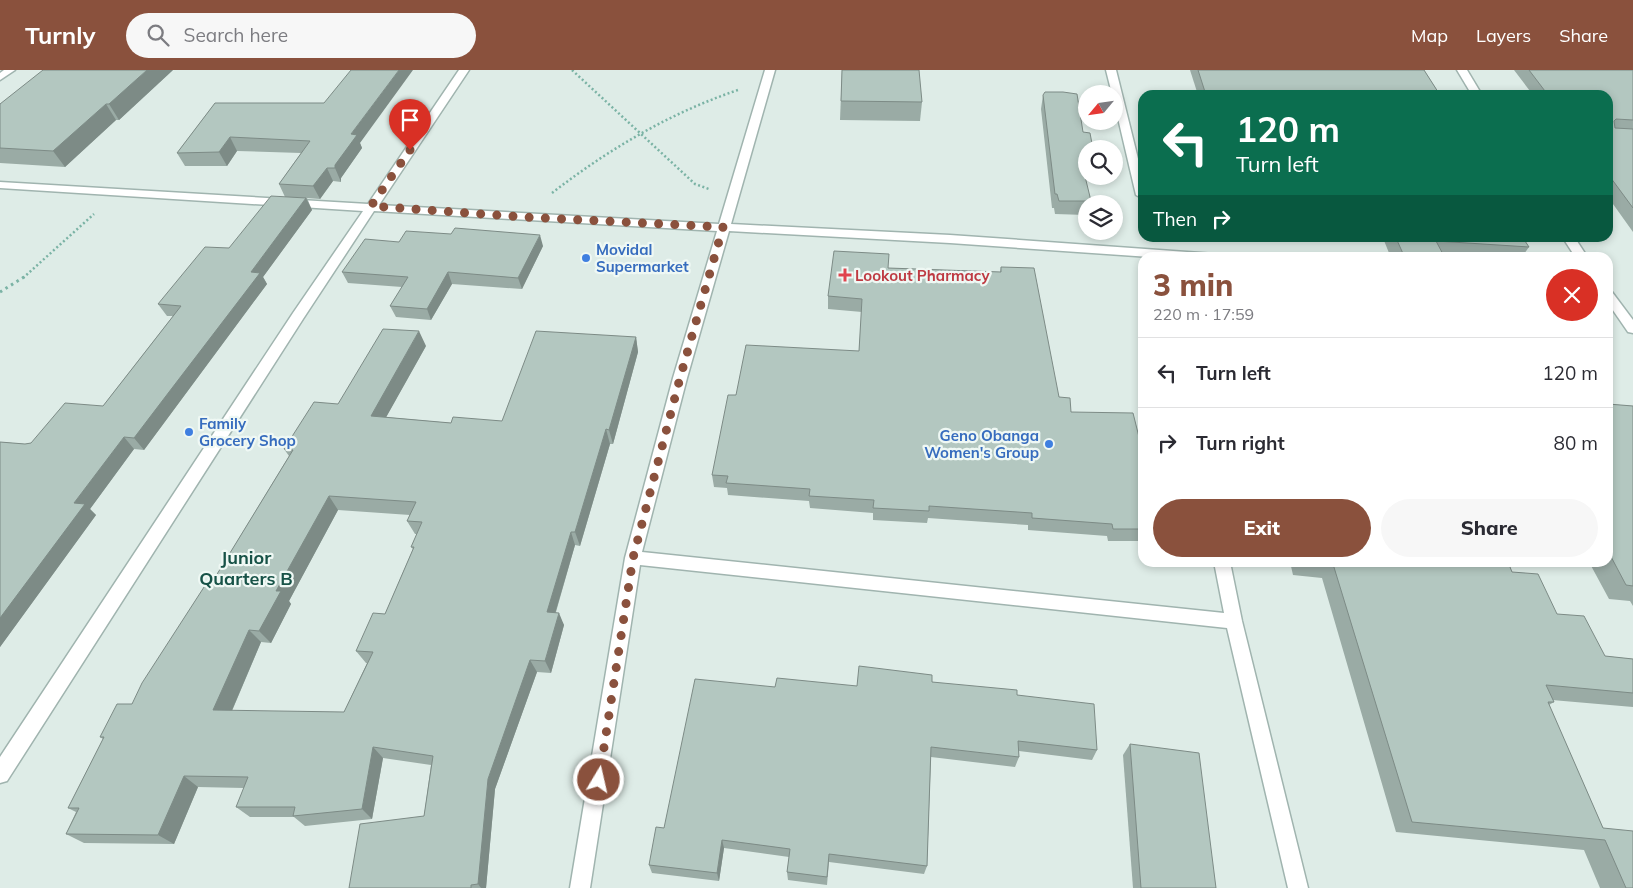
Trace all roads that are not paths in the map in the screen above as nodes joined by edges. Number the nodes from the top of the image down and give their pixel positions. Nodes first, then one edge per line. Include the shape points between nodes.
1 (10, 70) edge
2 (464, 70) edge
3 (1111, 70) edge
4 (1462, 70) edge
5 (768, 76) edge
6 (0, 77) edge
7 (1474, 90) edge
8 (1138, 179) edge
9 (0, 186) edge
10 (371, 206) junction
11 (723, 227) junction
12 (1138, 254) edge
13 (1613, 303) edge
14 (1633, 329) edge
15 (633, 558) junction
16 (1223, 567) edge
17 (1234, 621) junction
18 (0, 774) edge
19 (580, 888) edge
20 (1298, 888) edge

1 - 6 street
2 - 10 street
3 - 8 street
4 - 7 street
5 - 11 street
9 - 10 street
10 - 11 street
10 - 18 street
11 - 12 street
11 - 15 street
13 - 14 street
15 - 17 street
15 - 19 street
16 - 17 street
17 - 20 street

